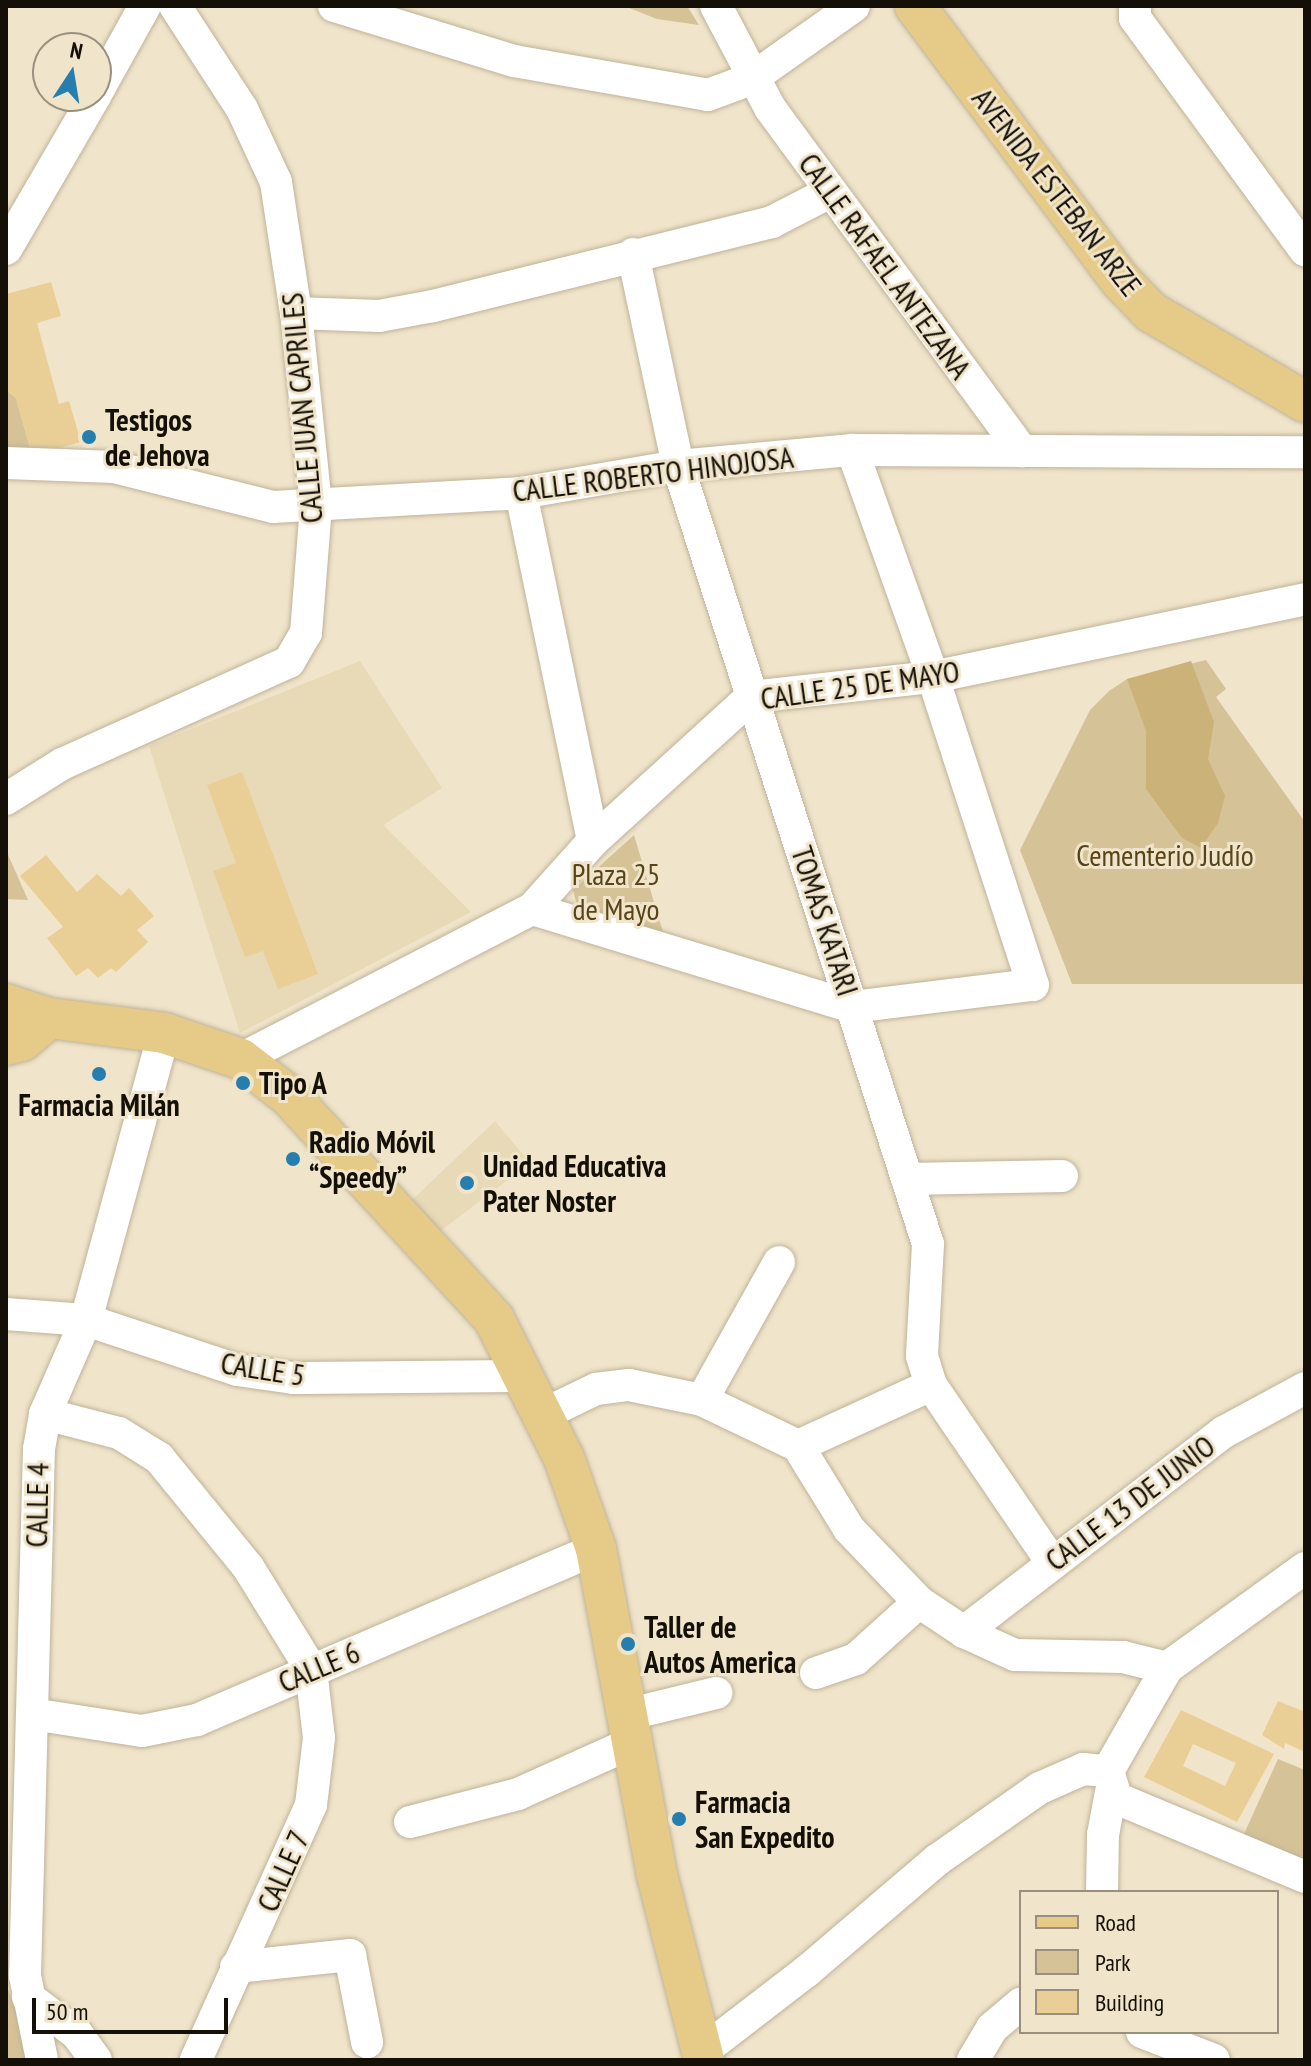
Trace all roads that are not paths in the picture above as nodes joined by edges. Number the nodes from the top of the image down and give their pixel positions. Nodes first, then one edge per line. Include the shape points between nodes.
1 (145, 6) edge
2 (175, 6) edge
3 (334, 6) edge
4 (716, 6) edge
5 (854, 6) edge
6 (915, 6) edge
7 (1135, 6) edge
8 (112, 65) edge
9 (751, 79) junction
10 (85, 112) edge
11 (830, 192) junction
12 (6, 249) edge
13 (1305, 250) edge
14 (633, 254) junction
15 (296, 313) junction
16 (1305, 402) edge
17 (852, 450) junction
18 (1022, 451) junction
19 (1305, 452) edge
20 (6, 463) edge
21 (678, 466) junction
22 (521, 493) junction
23 (316, 505) junction
24 (1305, 599) edge
25 (933, 677) junction
26 (751, 697) junction
27 (6, 799) edge
28 (593, 841) junction
29 (532, 909) junction
30 (6, 1004) edge
31 (853, 1007) junction
32 (49, 1018) junction
33 (164, 1033) junction
34 (6, 1045) edge
35 (241, 1059) junction
36 (1062, 1176) dead end
37 (907, 1179) junction
38 (779, 1262) dead end
39 (6, 1314) edge
40 (86, 1320) junction
41 (526, 1376) junction
42 (931, 1385) junction
43 (1305, 1388) edge
44 (702, 1400) junction
45 (45, 1414) junction
46 (544, 1414) junction
47 (798, 1446) junction
48 (596, 1549) junction
49 (1051, 1561) junction
50 (1305, 1568) edge
51 (919, 1602) junction
52 (964, 1632) junction
53 (1167, 1668) junction
54 (311, 1669) junction
55 (816, 1673) dead end
56 (716, 1693) dead end
57 (32, 1714) junction
58 (633, 1728) junction
59 (1110, 1782) junction
60 (410, 1822) dead end
61 (1305, 1877) edge
62 (1102, 1890) edge
63 (236, 1967) junction
64 (28, 1997) junction
65 (1019, 2006) edge
66 (1147, 2034) edge
67 (367, 2042) dead end
68 (704, 2056) edge
69 (42, 2060) edge
70 (96, 2060) edge
71 (196, 2060) edge
72 (973, 2060) edge
73 (1214, 2060) edge

1 - 8 street
2 - 15 street, CALLE JUAN CAPRILES via 242,109 276,182
3 - 9 street via 514,61 605,80 708,95
4 - 9 street, CALLE RAFAEL ANTEZANA
5 - 9 street
6 - 16 main road, AVENIDA ESTEBAN ARZE via 1120,280 1151,312
7 - 13 street via 1135,18
9 - 11 street, CALLE RAFAEL ANTEZANA
10 - 12 street
11 - 14 street via 772,222
11 - 18 street, CALLE RAFAEL ANTEZANA
14 - 15 street via 379,316
14 - 21 street, TOMAS KATARI
15 - 23 street, CALLE JUAN CAPRILES
17 - 18 street, CALLE ROBERTO HINOJOSA
17 - 21 street, CALLE ROBERTO HINOJOSA
17 - 25 street
18 - 19 street, CALLE ROBERTO HINOJOSA
20 - 23 street, CALLE ROBERTO HINOJOSA via 114,467 164,476 255,505
21 - 22 street, CALLE ROBERTO HINOJOSA
21 - 26 street, TOMAS KATARI
22 - 23 street, CALLE ROBERTO HINOJOSA
22 - 28 street
23 - 27 street, CALLE JUAN CAPRILES via 306,633 296,656 62,764
24 - 25 street, CALLE 25 DE MAYO
25 - 26 street, CALLE 25 DE MAYO
25 - 31 street via 1033,985
26 - 28 street, CALLE 25 DE MAYO
26 - 31 street, TOMAS KATARI
28 - 29 street, CALLE 25 DE MAYO
29 - 31 street
29 - 35 street, CALLE 25 DE MAYO
30 - 32 main road
31 - 37 street, TOMAS KATARI
32 - 33 main road
32 - 34 main road via 22,1041
33 - 35 main road
33 - 40 street, CALLE 4
35 - 41 main road via 289,1096 470,1288
36 - 37 street
37 - 42 street, TOMAS KATARI via 928,1244 922,1356
38 - 44 street
39 - 40 street, CALLE 5
40 - 41 street, CALLE 5 via 237,1370 293,1378
40 - 45 street, CALLE 4
41 - 46 main road
42 - 47 street
42 - 49 street, TOMAS KATARI
43 - 49 street, CALLE 13 DE JUNIO via 1224,1432
44 - 46 street via 629,1385 596,1389
44 - 47 street
45 - 54 street via 119,1433 159,1458 248,1567
45 - 57 street, CALLE 4 via 39,1449
46 - 48 main road
47 - 51 street via 849,1529
48 - 54 street, CALLE 6
48 - 58 main road
49 - 52 street, CALLE 13 DE JUNIO
50 - 53 street
51 - 52 street
51 - 55 street via 856,1659
52 - 53 street via 1015,1655 1123,1657
53 - 59 street
54 - 57 street, CALLE 6 via 172,1728 142,1731
54 - 63 street, CALLE 7 via 319,1738 311,1805 275,1895
56 - 58 street
57 - 64 street, CALLE 4
58 - 60 street via 518,1794
58 - 68 main road via 657,1875
59 - 61 street
59 - 62 street
59 - 68 street via 1083,1769 1040,1788 937,1860
63 - 67 street via 350,1955
63 - 71 street, CALLE 7
64 - 69 street, CALLE 4
64 - 70 street via 77,2034
65 - 72 street via 992,2028
66 - 73 street

